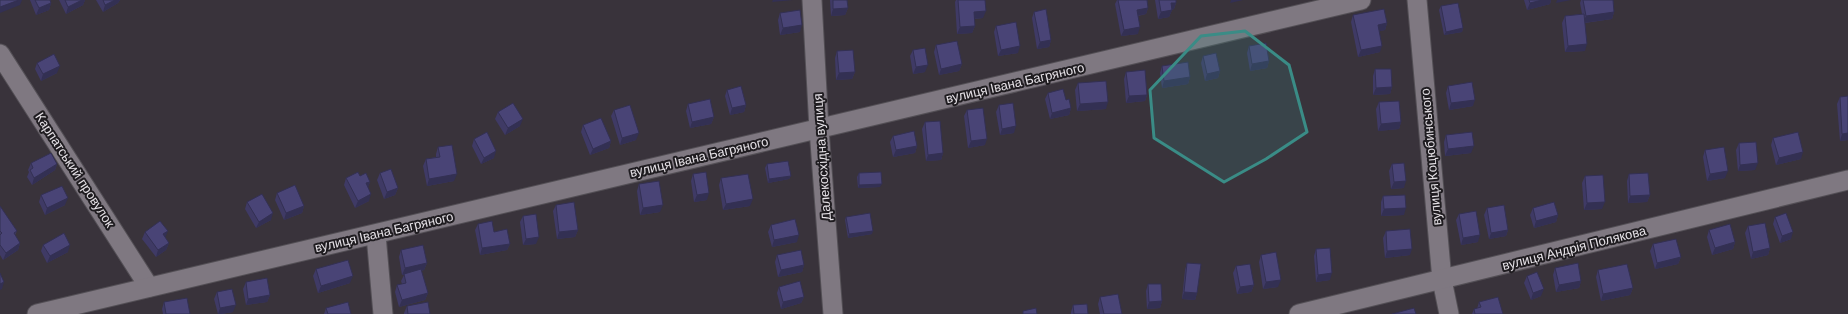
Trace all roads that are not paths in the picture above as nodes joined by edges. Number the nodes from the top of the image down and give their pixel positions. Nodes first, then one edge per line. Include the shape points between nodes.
1 (812, 0) edge
2 (1361, 0) edge
3 (1417, 0) edge
4 (0, 54) edge
5 (819, 129) junction
6 (1848, 180) edge
7 (376, 235) junction
8 (1442, 280) junction
9 (149, 287) junction
10 (1329, 310) edge
11 (37, 314) edge
12 (383, 314) edge
13 (833, 314) edge
14 (1299, 314) edge
15 (1449, 314) edge

1 - 5 street, Далекосхідна вулиця
2 - 5 street, вулиця Івана Багряного
3 - 8 street, вулиця Коцюбинського
4 - 9 street, Карпатський провулок
5 - 7 street, вулиця Івана Багряного
5 - 13 street, Далекосхідна вулиця
6 - 8 street, вулиця Андрія Полякова
7 - 9 street, вулиця Івана Багряного
7 - 12 street
8 - 10 street, вулиця Андрія Полякова
8 - 15 street, вулиця Коцюбинського
9 - 11 street, вулиця Івана Багряного
10 - 14 street, вулиця Андрія Полякова

